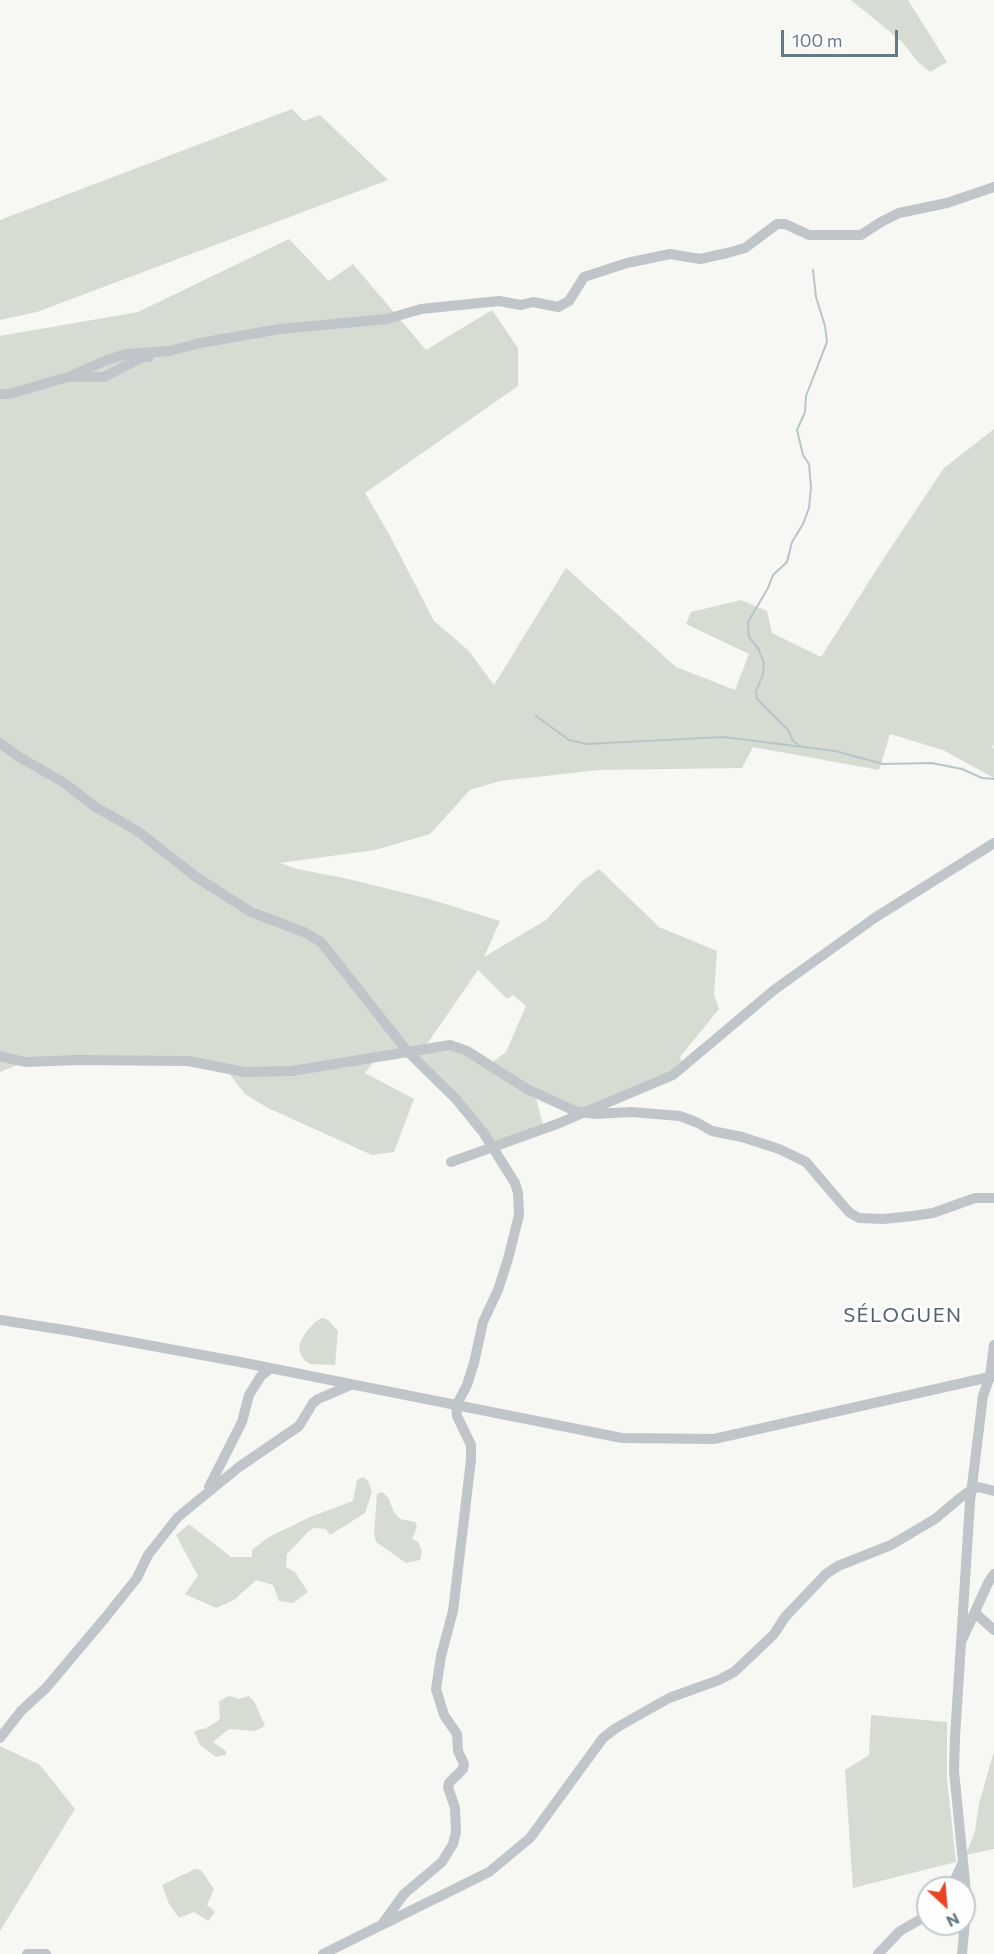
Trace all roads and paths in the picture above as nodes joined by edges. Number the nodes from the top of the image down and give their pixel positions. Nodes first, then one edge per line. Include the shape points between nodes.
1 (994, 187) edge
2 (0, 394) edge
3 (0, 743) edge
4 (994, 843) edge
5 (407, 1051) junction
6 (0, 1056) edge
7 (584, 1112) junction
8 (493, 1148) junction
9 (451, 1162) dead end
10 (994, 1198) edge
11 (0, 1320) edge
12 (994, 1345) edge
13 (271, 1368) junction
14 (992, 1376) edge
15 (351, 1384) junction
16 (456, 1406) junction
17 (972, 1490) junction
18 (994, 1491) edge
19 (206, 1492) junction
20 (994, 1574) edge
21 (975, 1613) junction
22 (994, 1630) edge
23 (960, 1645) junction
24 (0, 1738) edge
25 (964, 1862) junction
26 (957, 1876) edge
27 (916, 1922) edge
28 (383, 1923) junction
29 (27, 1954) edge
30 (46, 1954) edge
31 (323, 1954) edge
32 (878, 1954) edge
33 (962, 1954) edge

1 - 2 street via 947,203 899,213 861,235 808,235 777,224 745,248 727,254 700,259 670,254 627,263 584,277 569,301 558,307 533,302 463,304 421,309 387,319 280,329 187,346 163,358 146,356 105,377 68,377
3 - 5 street via 139,832 196,877 251,912 321,942
4 - 7 street via 876,917 774,990 673,1075
5 - 6 street via 292,1071 245,1072 188,1061 25,1062
5 - 7 street via 450,1045 467,1051 527,1089
5 - 8 street via 456,1099
7 - 8 street
7 - 10 street via 680,1116 712,1131 779,1149 806,1162 859,1218 913,1216 975,1198
8 - 9 street
8 - 16 street via 515,1183 519,1215 498,1290 483,1322 467,1385
11 - 13 street
12 - 14 street
13 - 15 street
13 - 19 street via 249,1395 242,1422
14 - 16 street via 714,1439 622,1438
14 - 17 street via 983,1396
15 - 16 street
15 - 19 street via 318,1399 299,1426
16 - 28 street via 471,1446 471,1460 453,1611 436,1689 444,1715 457,1734 464,1764 448,1787 455,1808 456,1832 442,1862 404,1894
17 - 18 street via 978,1487
17 - 23 street
17 - 28 street via 935,1519 891,1545 826,1574 774,1634 734,1672 669,1698 603,1738 530,1838 489,1872
19 - 24 street via 161,1537 137,1578 105,1618
20 - 21 street
21 - 22 street
21 - 23 street
23 - 25 street via 954,1771
25 - 26 street
25 - 33 street via 967,1902
27 - 32 street via 900,1931
28 - 31 street
29 - 30 street

